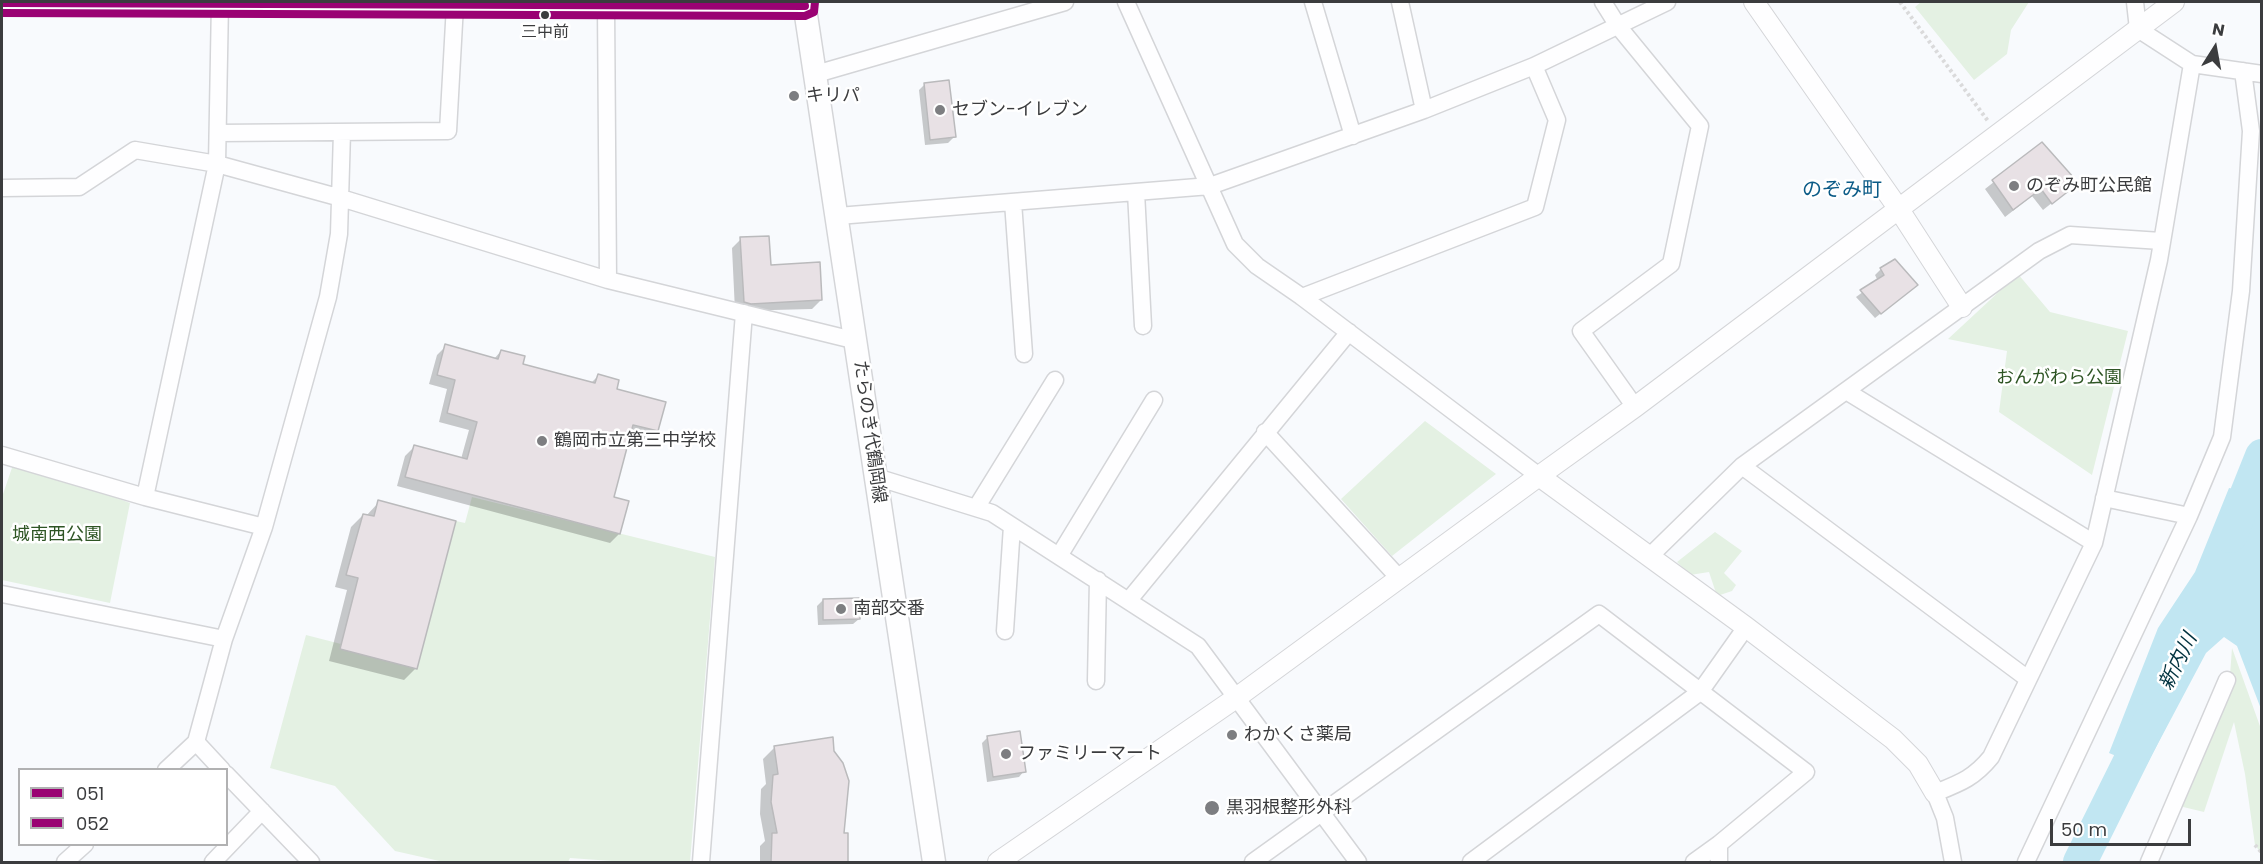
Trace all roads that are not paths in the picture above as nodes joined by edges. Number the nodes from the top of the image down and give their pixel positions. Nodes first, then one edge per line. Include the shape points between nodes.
1 (1065, 2) edge
2 (1126, 2) edge
3 (1313, 2) edge
4 (1400, 2) edge
5 (1603, 2) edge
6 (1667, 2) edge
7 (1754, 2) edge
8 (2135, 2) edge
9 (2173, 2) edge
10 (2, 3) edge
11 (220, 3) edge
12 (558, 3) edge
13 (805, 4) edge
14 (455, 5) junction
15 (606, 6) junction
16 (1618, 26) junction
17 (2138, 29) junction
18 (2192, 64) junction
19 (1534, 66) junction
20 (2253, 73) edge
21 (816, 74) junction
22 (1424, 110) junction
23 (342, 132) junction
24 (218, 133) junction
25 (1353, 136) junction
26 (217, 164) junction
27 (1209, 186) junction
28 (2, 188) edge
29 (1136, 192) junction
30 (341, 198) junction
31 (1013, 202) junction
32 (1898, 208) junction
33 (838, 216) junction
34 (2161, 241) junction
35 (608, 280) junction
36 (1302, 297) junction
37 (1962, 307) junction
38 (744, 313) junction
39 (1143, 326) dead end
40 (1349, 332) junction
41 (856, 341) junction
42 (1024, 354) dead end
43 (1055, 380) dead end
44 (1846, 391) junction
45 (1154, 400) dead end
46 (1635, 407) junction
47 (1265, 432) junction
48 (2, 455) edge
49 (1742, 466) junction
50 (1539, 476) junction
51 (876, 477) junction
52 (145, 497) junction
53 (2104, 498) junction
54 (976, 508) junction
55 (2189, 516) junction
56 (1012, 526) junction
57 (264, 527) junction
58 (2094, 543) junction
59 (1059, 556) junction
60 (1650, 556) junction
61 (1400, 578) junction
62 (1098, 580) junction
63 (2, 594) edge
64 (1129, 600) junction
65 (1746, 627) junction
66 (1005, 631) dead end
67 (224, 639) junction
68 (2028, 679) junction
69 (2227, 680) dead end
70 (1096, 681) dead end
71 (1700, 692) junction
72 (1236, 698) junction
73 (196, 742) junction
74 (168, 768) edge
75 (220, 768) edge
76 (228, 776) edge
77 (1935, 793) junction
78 (262, 811) junction
79 (1321, 814) junction
80 (1719, 844) junction
81 (83, 846) edge
82 (65, 862) edge
83 (213, 862) edge
84 (311, 862) edge
85 (701, 862) edge
86 (934, 862) edge
87 (998, 862) edge
88 (1253, 862) edge
89 (1358, 862) edge
90 (1471, 862) edge
91 (1694, 862) edge
92 (1719, 862) edge
93 (1953, 862) edge
94 (2026, 862) edge
95 (2149, 862) edge

1 - 21 street
2 - 27 street
3 - 25 street
4 - 22 street
5 - 16 street
6 - 16 street
7 - 32 street
8 - 17 street
9 - 17 street
10 - 11 street
11 - 14 street
11 - 24 street
12 - 14 street
12 - 15 street
13 - 15 street
13 - 21 main road, たらのき代鶴岡線
14 - 23 street via 448,132
15 - 35 street
16 - 19 street
16 - 46 street via 1700,126 1671,264 1581,331
17 - 18 street
17 - 32 street
18 - 20 street
18 - 34 street
19 - 22 street
19 - 36 street via 1557,120 1535,207
20 - 55 street via 2241,291 2222,437
21 - 33 main road, たらのき代鶴岡線
22 - 25 street
23 - 24 street
23 - 30 street
24 - 26 street
25 - 27 street
26 - 28 street via 135,150 79,187
26 - 30 street
26 - 52 street
27 - 29 street
27 - 36 street via 1235,244 1257,266
29 - 31 street
29 - 39 street
30 - 35 street
30 - 57 street via 328,297
31 - 33 street
31 - 42 street
32 - 37 street
32 - 46 street
33 - 41 main road, たらのき代鶴岡線
34 - 37 street via 2070,235 2039,251
34 - 53 street
35 - 38 street
36 - 40 street
37 - 44 street
38 - 41 street
38 - 85 street
40 - 47 street
40 - 50 street
41 - 51 main road, たらのき代鶴岡線
43 - 54 street
44 - 49 street
44 - 58 street
45 - 59 street
46 - 50 street
47 - 61 street
47 - 64 street
48 - 52 street
49 - 60 street
49 - 68 street
50 - 60 street
50 - 61 street
51 - 54 street
51 - 86 main road, たらのき代鶴岡線
52 - 57 street
53 - 55 street
53 - 58 street
54 - 56 street
55 - 94 street
56 - 59 street
56 - 66 street
57 - 67 street
58 - 68 street
59 - 62 street
60 - 65 street
61 - 72 street
62 - 64 street
62 - 70 street
63 - 67 street
64 - 72 street via 1198,646
65 - 71 street
65 - 77 street via 1893,740 1918,764
67 - 73 street
68 - 77 street via 1991,757 1964,782
69 - 95 street
71 - 79 street via 1599,614
71 - 80 street via 1806,772
71 - 90 street
72 - 79 street
72 - 87 street
73 - 74 street
73 - 75 street
76 - 78 street
77 - 93 street via 1945,818
78 - 83 street
78 - 84 street
79 - 88 street
79 - 89 street
80 - 91 street
80 - 92 street
81 - 82 street

